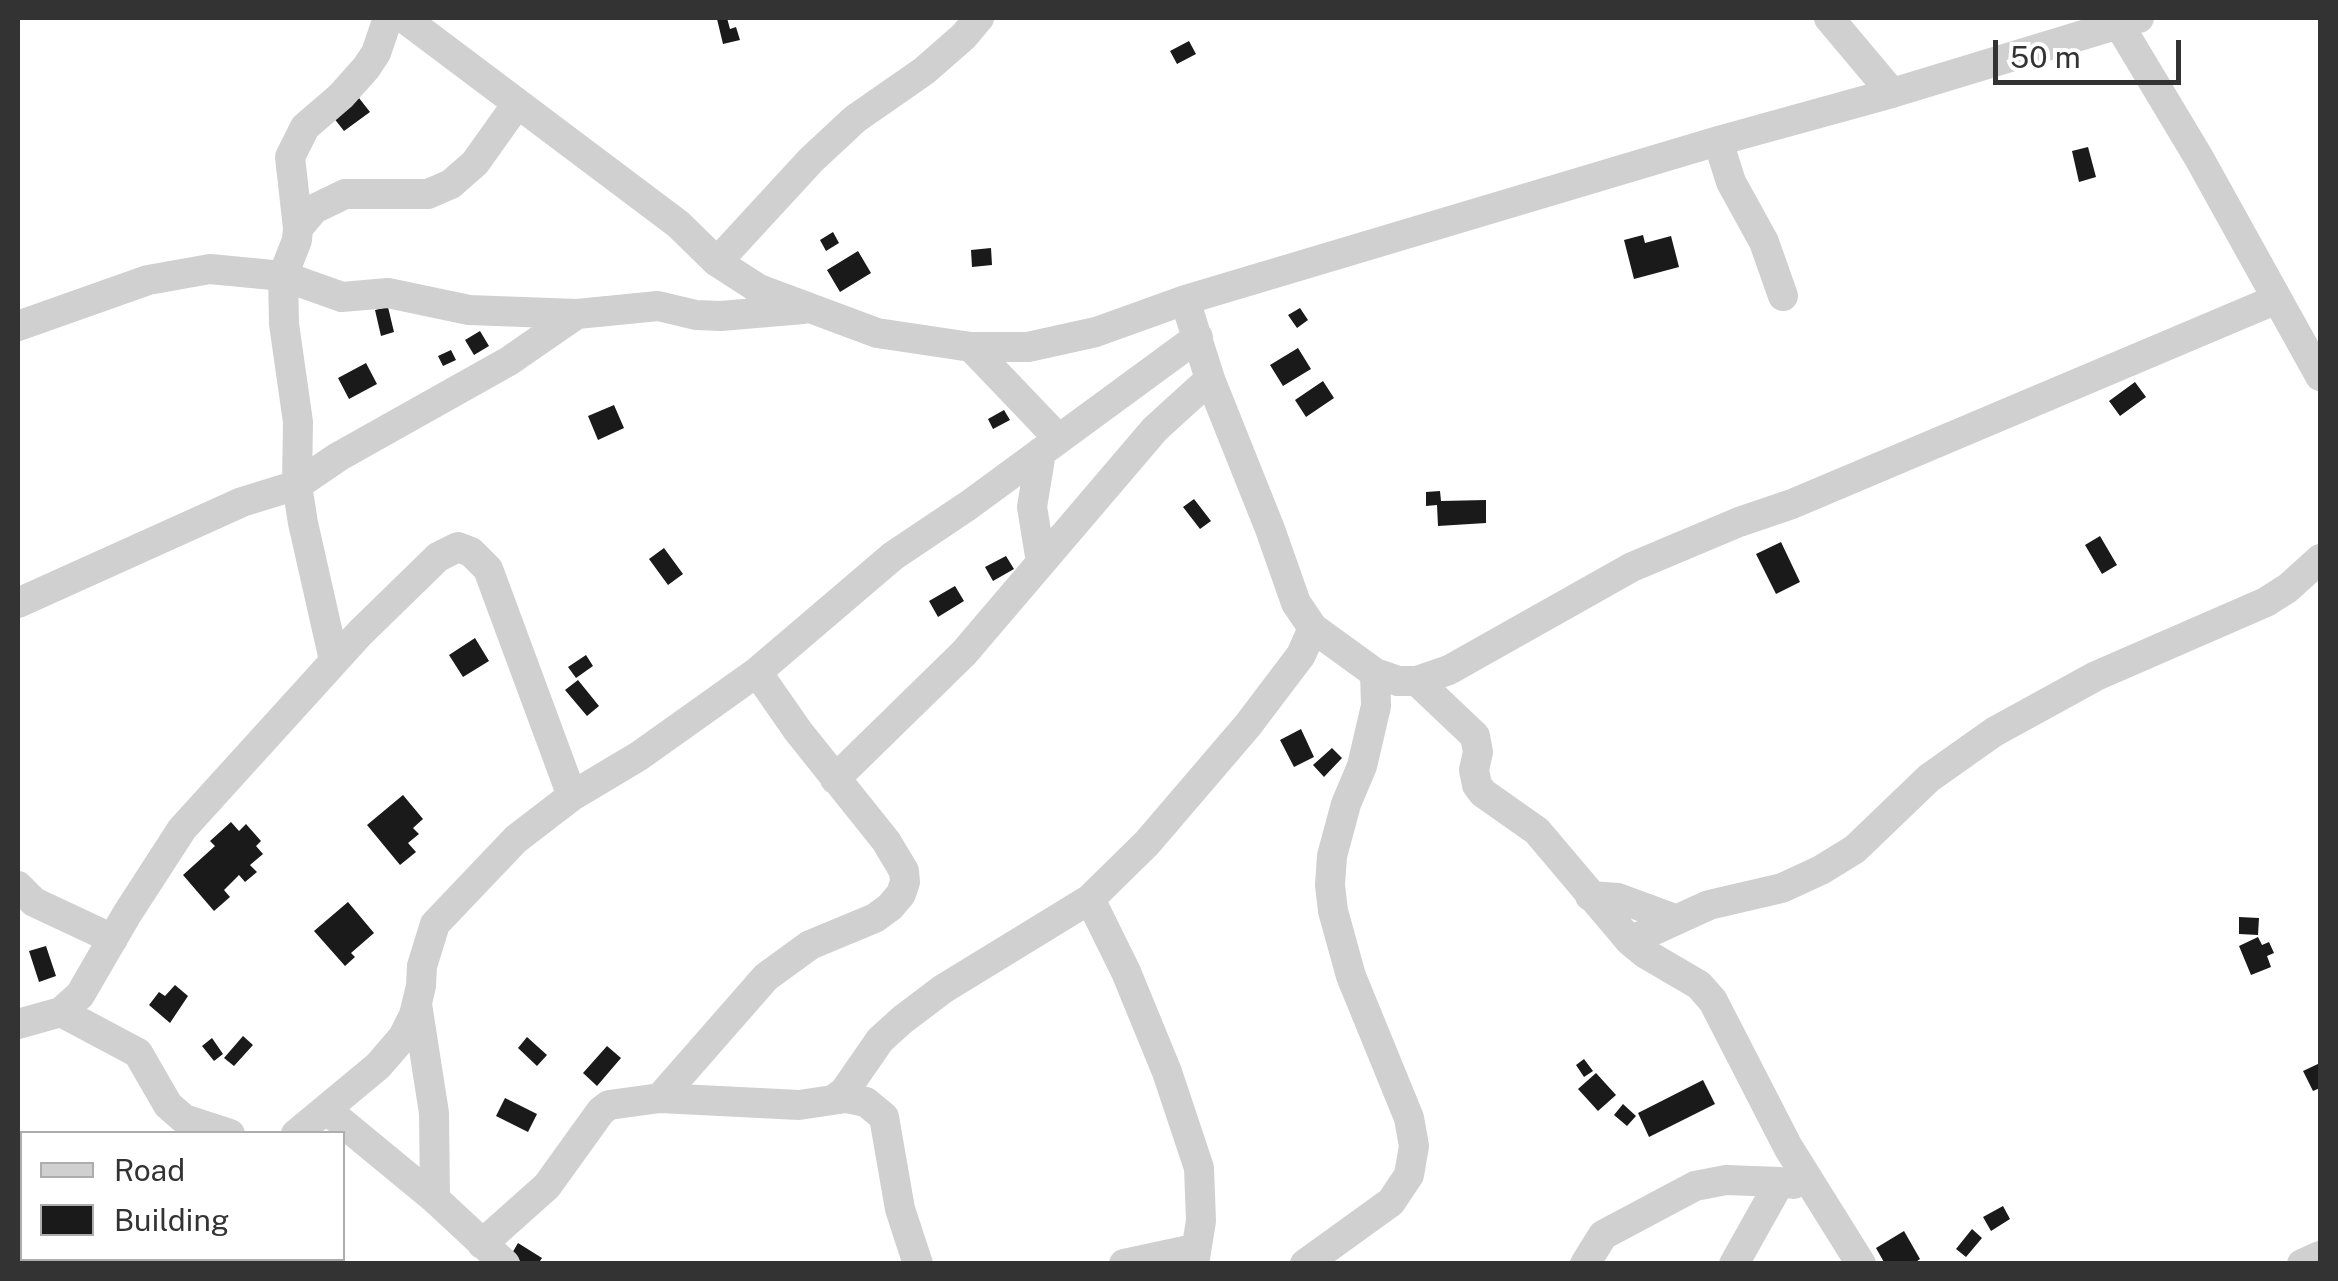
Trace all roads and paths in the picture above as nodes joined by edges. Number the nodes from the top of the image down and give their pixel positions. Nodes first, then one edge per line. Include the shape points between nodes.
1 (388, 18) edge
2 (404, 18) edge
3 (978, 18) edge
4 (1829, 18) edge
5 (2124, 20) edge
6 (1892, 93) junction
7 (517, 104) junction
8 (1718, 142) junction
9 (298, 228) junction
10 (717, 262) junction
11 (283, 276) junction
12 (1783, 296) dead end
13 (2277, 299) junction
14 (1184, 300) junction
15 (806, 308) junction
16 (577, 314) junction
17 (18, 326) edge
18 (1198, 336) junction
19 (971, 347) junction
20 (2320, 376) edge
21 (1210, 379) junction
22 (1049, 445) junction
23 (298, 484) junction
24 (2320, 559) edge
25 (1041, 562) junction
26 (18, 603) edge
27 (1313, 628) junction
28 (334, 660) junction
29 (757, 672) junction
30 (1375, 673) junction
31 (1417, 681) junction
32 (836, 779) junction
33 (572, 796) junction
34 (18, 886) edge
35 (1590, 896) junction
36 (1090, 900) junction
37 (1676, 919) junction
38 (114, 939) junction
39 (1630, 940) junction
40 (417, 1004) junction
41 (61, 1012) junction
42 (18, 1024) edge
43 (154, 1082) junction
44 (660, 1098) junction
45 (834, 1099) junction
46 (327, 1110) junction
47 (162, 1131) edge
48 (221, 1131) edge
49 (300, 1131) edge
50 (1780, 1182) junction
51 (1812, 1185) junction
52 (435, 1199) junction
53 (493, 1254) edge
54 (1194, 1256) edge
55 (2320, 1256) edge
56 (918, 1264) edge
57 (1124, 1264) edge
58 (1305, 1264) edge
59 (1585, 1264) edge
60 (1734, 1264) edge
61 (1861, 1264) edge
62 (2302, 1264) edge

1 - 9 street via 366,68 294,143 290,170
2 - 7 street
3 - 10 street via 924,71 854,119 810,160
4 - 6 street
5 - 6 street
5 - 13 street
6 - 8 street
7 - 9 street via 475,163 451,184 428,194 345,194 314,209
7 - 10 street via 678,224
8 - 12 street
8 - 14 street
9 - 11 street
10 - 15 street
11 - 16 street via 342,296 388,293 469,310
11 - 17 street via 182,272
11 - 23 street
13 - 20 street
13 - 31 street via 1632,567 1449,670
14 - 18 street
14 - 19 street via 1096,332 1028,347
15 - 16 street via 701,316 658,306
15 - 19 street via 877,333
16 - 23 street
18 - 21 street
18 - 22 street
19 - 22 street
21 - 25 street via 1154,430
21 - 27 street via 1285,578
22 - 25 street via 1032,507
22 - 29 street via 893,556
23 - 26 street via 242,502
23 - 28 street
24 - 37 street via 2266,602 2096,676 1994,732 1821,870
25 - 32 street via 964,654
27 - 30 street
27 - 36 street via 1248,726
28 - 33 street via 438,557 458,547 471,552 488,569
28 - 38 street via 182,829
29 - 32 street
29 - 33 street
30 - 31 street
30 - 58 street via 1376,706 1330,885 1351,976 1409,1118 1414,1146 1409,1175 1391,1202
31 - 35 street via 1475,736 1474,770 1483,793 1537,831
32 - 44 street via 898,860 904,871 901,894 875,918 827,936 774,970
33 - 40 street via 516,839 436,924
34 - 38 street via 34,902
35 - 37 street via 1618,898
35 - 39 street
36 - 45 street via 902,1020
36 - 54 street via 1133,989 1200,1168
37 - 39 street
38 - 41 street via 80,995
39 - 51 street via 1714,1001
40 - 46 street via 404,1037
40 - 52 street via 434,1113
41 - 42 street
41 - 43 street via 138,1054
43 - 47 street
43 - 48 street via 184,1119
44 - 45 street via 799,1105
44 - 53 street via 601,1111
45 - 56 street via 866,1102 884,1118 900,1209
46 - 49 street
46 - 52 street
50 - 51 street
50 - 59 street via 1694,1186 1603,1235
50 - 60 street
51 - 61 street
52 - 53 street
54 - 57 street
55 - 62 street

